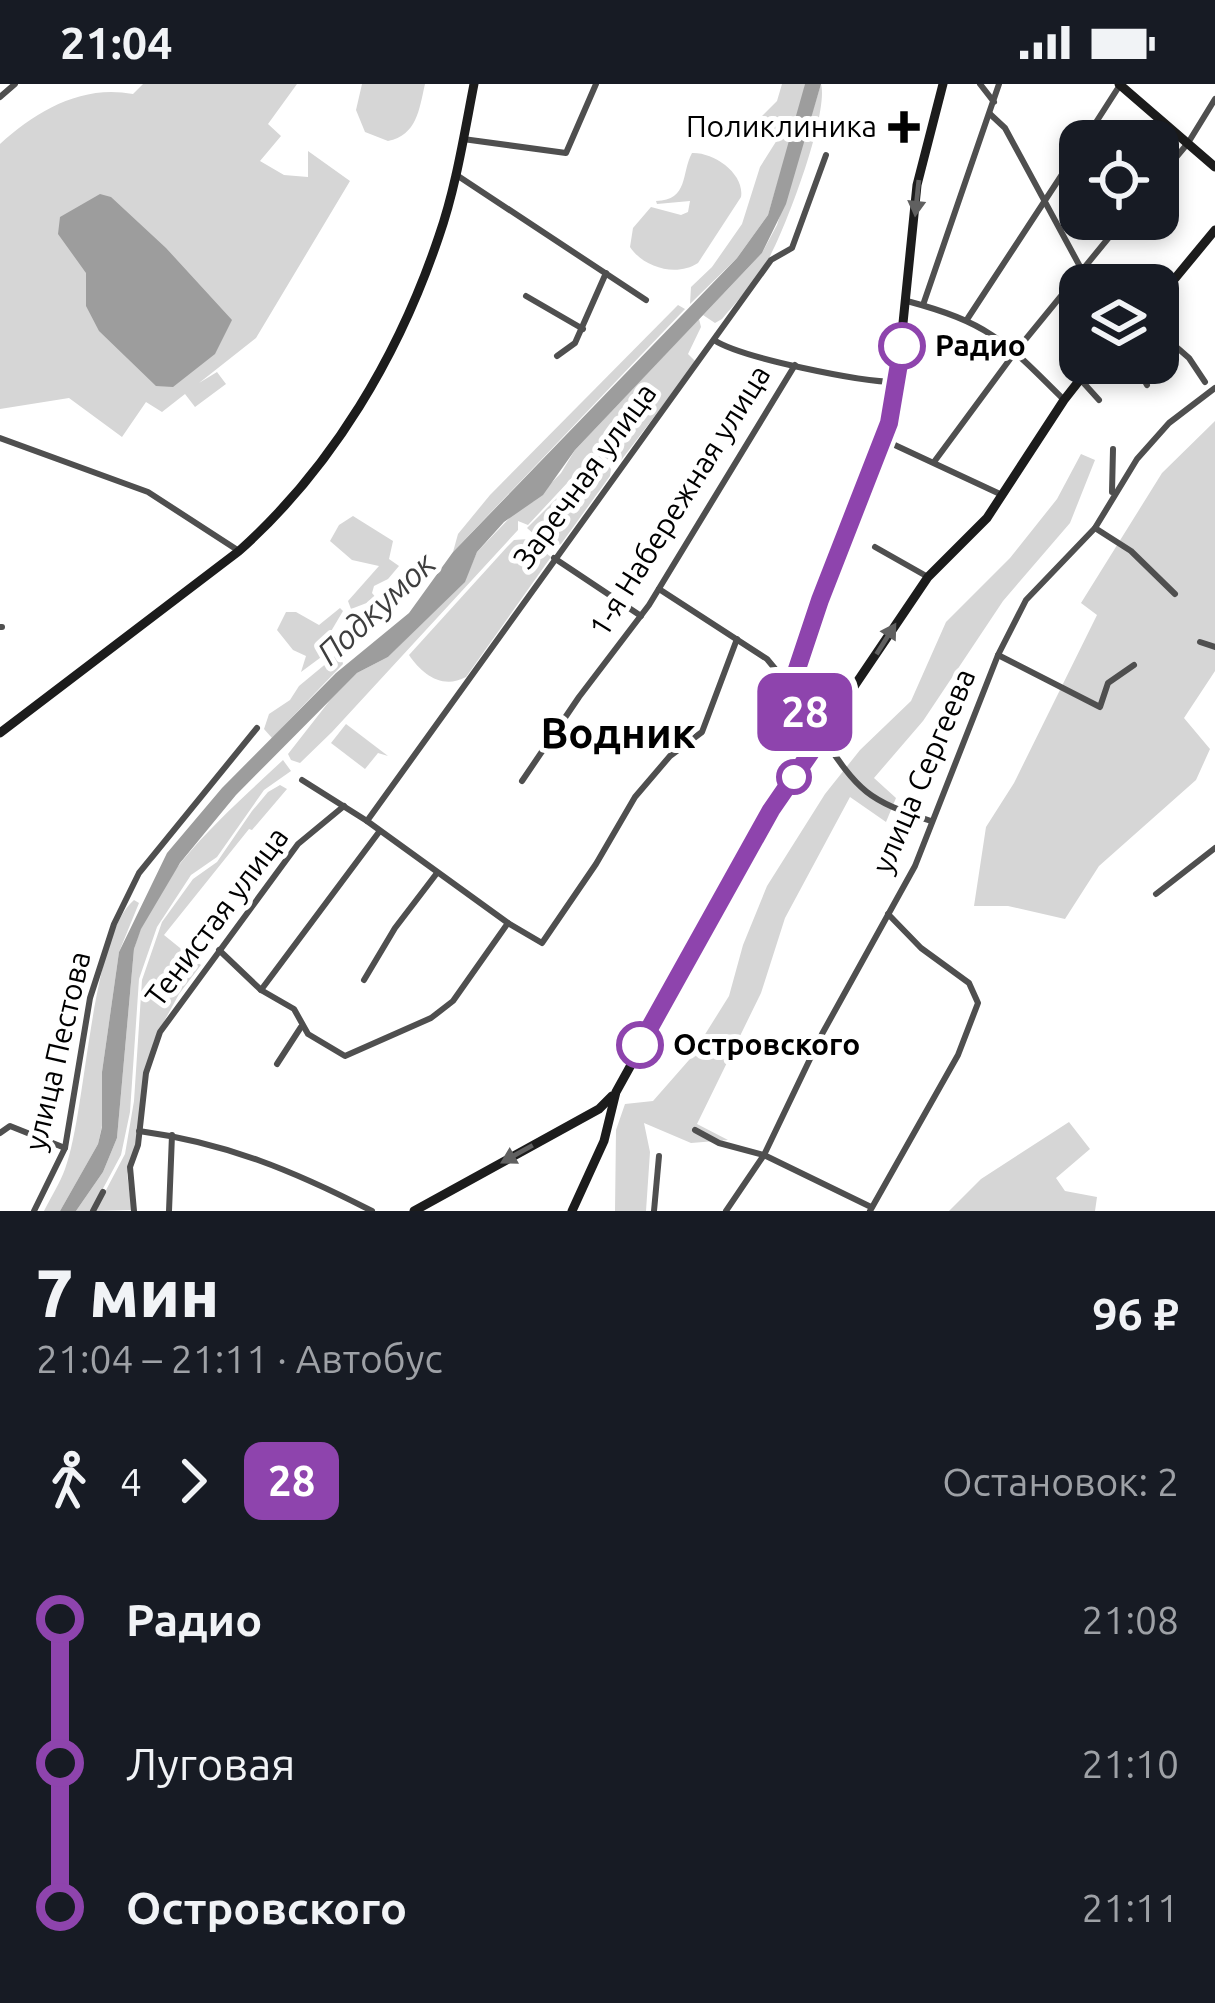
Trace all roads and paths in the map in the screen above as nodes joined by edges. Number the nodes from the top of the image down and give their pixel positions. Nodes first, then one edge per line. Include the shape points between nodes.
1 (14, 84) edge
2 (474, 84) edge
3 (596, 84) edge
4 (943, 84) edge
5 (980, 84) edge
6 (999, 84) edge
7 (1119, 85) edge
8 (0, 97) edge
9 (1215, 99) edge
10 (994, 102) junction
11 (990, 114) junction
12 (1097, 120) edge
13 (463, 139) junction
14 (1188, 143) junction
15 (1179, 154) edge
16 (826, 155) dead end
17 (1215, 167) edge
18 (455, 173) junction
19 (1059, 180) edge
20 (1046, 201) junction
21 (1215, 230) edge
22 (1106, 240) edge
23 (1078, 264) edge
24 (1085, 264) edge
25 (606, 273) junction
26 (1179, 274) edge
27 (526, 296) dead end
28 (1059, 297) edge
29 (646, 301) dead end
30 (907, 301) junction
31 (923, 305) junction
32 (968, 318) junction
33 (583, 329) junction
34 (714, 340) junction
35 (1179, 349) edge
36 (1016, 351) junction
37 (557, 356) dead end
38 (795, 365) junction
39 (898, 382) junction
40 (1205, 382) dead end
41 (1076, 384) edge
42 (1085, 384) edge
43 (1215, 388) edge
44 (1064, 400) junction
45 (1099, 400) dead end
46 (0, 438) edge
47 (884, 440) junction
48 (1113, 449) dead end
49 (934, 462) junction
50 (1003, 496) junction
51 (1112, 496) junction
52 (1095, 529) junction
53 (875, 547) dead end
54 (239, 551) junction
55 (554, 558) junction
56 (928, 577) junction
57 (659, 590) junction
58 (1174, 594) dead end
59 (641, 616) junction
60 (737, 639) junction
61 (1200, 642) dead end
62 (1215, 647) edge
63 (998, 655) junction
64 (1134, 665) dead end
65 (796, 667) junction
66 (784, 675) junction
67 (793, 692) junction
68 (257, 728) dead end
69 (0, 733) edge
70 (822, 736) junction
71 (302, 779) dead end
72 (522, 781) dead end
73 (344, 806) junction
74 (367, 820) junction
75 (931, 821) junction
76 (379, 832) junction
77 (1215, 848) edge
78 (437, 873) junction
79 (1156, 894) dead end
80 (889, 914) junction
81 (508, 923) junction
82 (219, 950) junction
83 (364, 980) dead end
84 (261, 990) junction
85 (301, 1027) junction
86 (277, 1064) dead end
87 (616, 1092) junction
88 (695, 1130) dead end
89 (139, 1131) junction
90 (0, 1133) edge
91 (172, 1135) junction
92 (65, 1148) junction
93 (764, 1154) junction
94 (659, 1156) dead end
95 (103, 1192) dead end
96 (870, 1209) edge
97 (34, 1211) edge
98 (93, 1211) edge
99 (134, 1211) edge
100 (170, 1211) edge
101 (372, 1211) edge
102 (414, 1211) edge
103 (572, 1211) edge
104 (654, 1211) edge
105 (726, 1211) edge

1 - 8 street
2 - 13 street
3 - 13 street via 571,147 559,154
4 -> 30 street via 917,185
5 - 10 street
6 - 10 street
7 - 12 street
7 - 14 street
9 - 14 street
10 - 11 street
11 - 20 street
11 - 31 street
13 - 18 street
14 - 15 street
14 - 17 street
16 - 34 street, Заречная улица via 797,240 771,260
18 - 25 street
18 - 54 street via 433,254 375,382 293,497
19 - 20 street
20 - 23 street
20 - 32 street
21 - 26 street
22 - 24 street
25 - 29 street
25 - 33 street
27 - 33 street
28 - 36 street
30 - 31 street
30 - 39 street
31 - 32 street
32 - 36 street
33 - 37 street
34 - 38 street, 1-я Набережная улица
34 - 55 street, Заречная улица
35 - 40 street
36 - 44 street
36 - 49 street
38 - 39 street, 1-я Набережная улица
38 - 57 street, 1-я Набережная улица
39 - 47 street
41 - 44 street
42 - 45 street
43 - 51 street, улица Сергеева via 1169,423
44 - 50 street
46 - 54 street via 148,492
47 - 49 street
47 - 65 street
48 - 51 street
49 - 50 street
50 - 56 street
51 - 52 street, улица Сергеева
52 - 58 street via 1117,539
52 - 63 street, улица Сергеева via 1026,600
53 - 56 street
54 - 69 street
55 - 59 street
55 - 74 street, Заречная улица
70 -> 56 street
57 - 59 street, 1-я Набережная улица
57 - 60 street
59 - 72 street, 1-я Набережная улица
60 - 66 street
60 - 81 street via 702,732 653,773 542,943
61 - 62 street
63 - 64 street via 1100,706 1108,682
63 - 75 street, улица Сергеева
65 - 66 street
65 - 67 street
66 - 67 street
67 - 70 street
68 - 92 street, улица Пестова via 140,873 114,924 90,998
70 - 75 street via 859,789
70 - 87 street via 771,810
71 - 73 street
73 - 74 street
73 - 82 street, Тенистая улица via 298,844
74 - 76 street
75 - 80 street, улица Сергеева
76 - 78 street
76 - 84 street
77 - 79 street
78 - 81 street
78 - 83 street
80 - 93 street, улица Сергеева
80 - 96 street via 969,982 976,1015
81 - 85 street via 471,979 431,1018 345,1055
82 - 84 street
82 - 89 street, Тенистая улица via 160,1032
84 - 85 street via 294,1009
85 - 86 street
87 -> 102 street
87 - 103 street via 604,1142
88 - 93 street
89 - 91 street
89 - 99 street, Тенистая улица via 129,1177
90 - 92 street via 10,1126
91 - 100 street
91 - 101 street via 280,1166
92 - 97 street, улица Пестова
93 - 96 street
93 - 105 street, улица Сергеева
94 - 104 street
95 - 98 street

